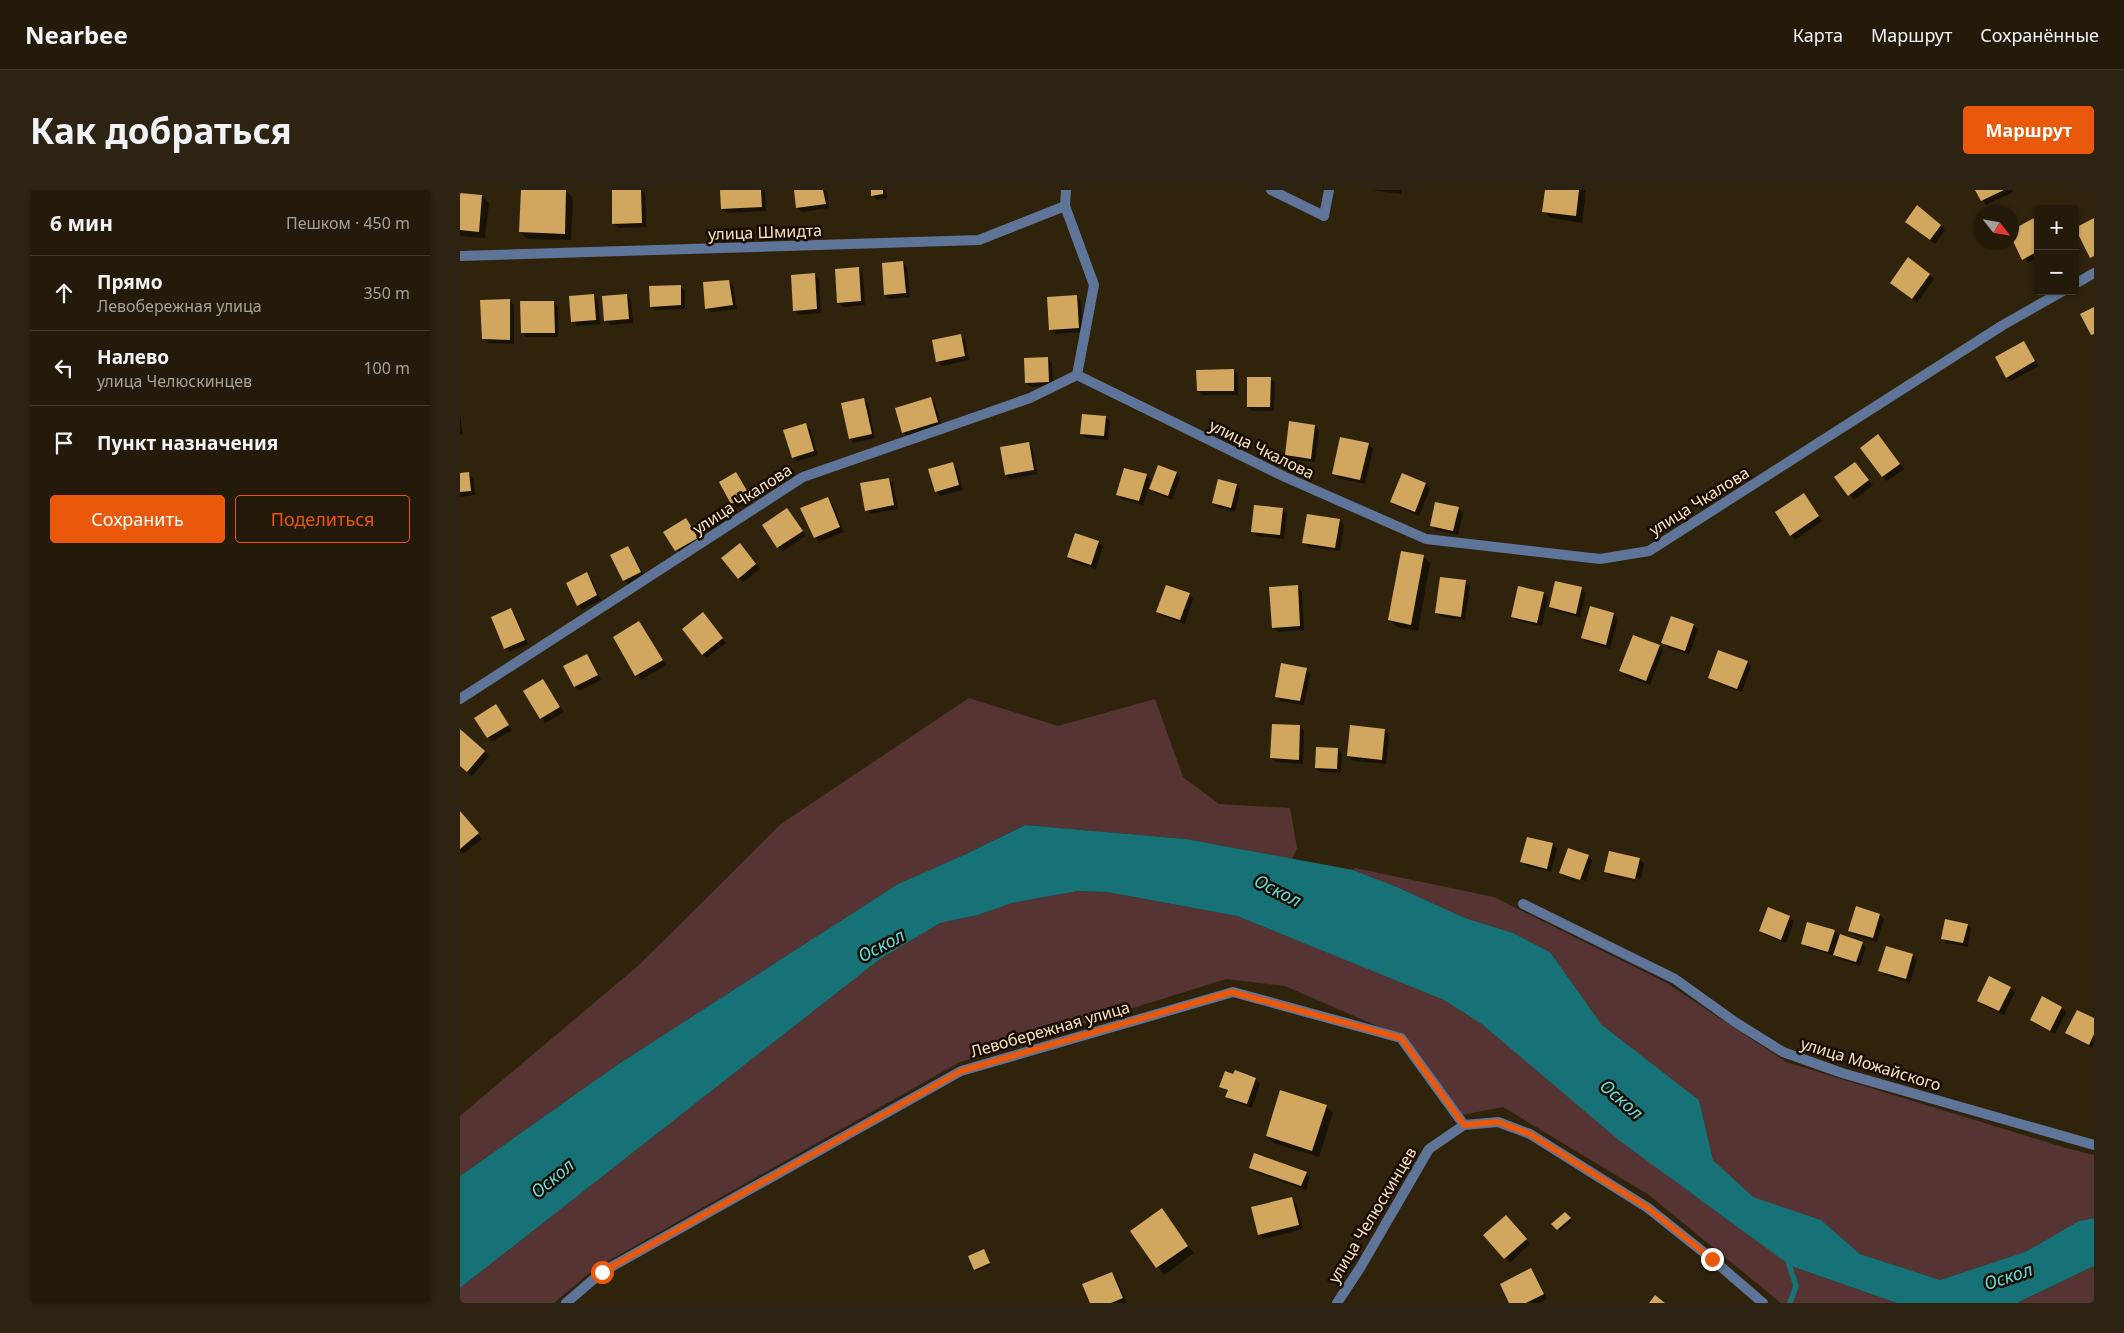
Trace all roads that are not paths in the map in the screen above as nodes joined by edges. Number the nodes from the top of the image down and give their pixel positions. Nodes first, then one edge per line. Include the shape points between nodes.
1 (1066, 190) edge
2 (1271, 190) edge
3 (1330, 190) edge
4 (1065, 206) junction
5 (460, 256) edge
6 (2094, 273) edge
7 (2079, 282) edge
8 (2056, 295) edge
9 (1077, 375) junction
10 (460, 699) edge
11 (1523, 904) dead end
12 (1464, 1125) junction
13 (2094, 1145) edge
14 (566, 1303) edge
15 (1337, 1303) edge
16 (1763, 1303) edge

1 - 4 street
2 - 3 street via 1324,216
4 - 5 street, улица Шмидта via 979,240
4 - 9 street via 1094,285
6 - 7 street
8 - 9 street, улица Чкалова via 2003,325 1649,551 1600,559 1426,539 1285,477
9 - 10 street, улица Чкалова via 1030,398 802,477
11 - 13 street, улица Можайского via 1675,979 1783,1052 1842,1073
12 - 14 street, Левобережная улица via 1401,1038 1232,992 961,1071 602,1272
12 - 15 street, улица Челюскинцев via 1429,1149
12 - 16 street, улица Челюскинцев via 1498,1122 1530,1134 1648,1208

